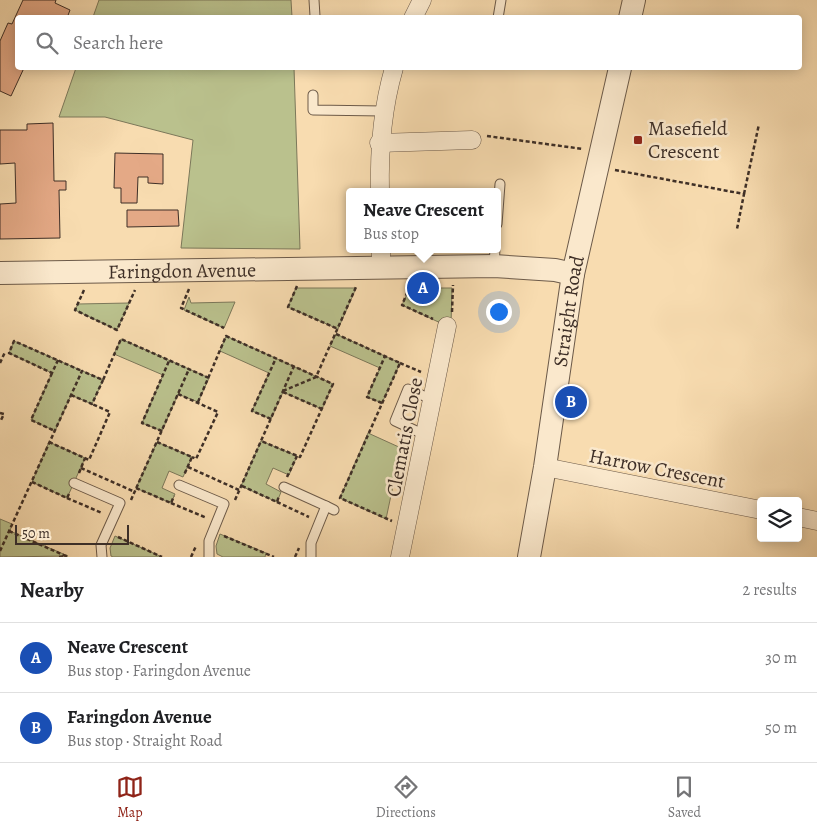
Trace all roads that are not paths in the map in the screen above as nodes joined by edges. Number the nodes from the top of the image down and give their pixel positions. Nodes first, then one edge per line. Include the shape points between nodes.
1 (314, 0) edge
2 (422, 0) edge
3 (501, 0) edge
4 (634, 0) edge
5 (315, 15) edge
6 (414, 15) edge
7 (498, 15) edge
8 (631, 15) edge
9 (393, 70) edge
10 (620, 70) edge
11 (313, 95) dead end
12 (383, 111) junction
13 (472, 140) road end
14 (379, 143) junction
15 (500, 184) dead end
16 (380, 188) edge
17 (500, 188) edge
18 (494, 258) edge
19 (376, 261) edge
20 (0, 273) edge
21 (574, 274) junction
22 (447, 326) road end
23 (433, 400) junction
24 (425, 435) junction
25 (545, 467) junction
26 (74, 483) dead end
27 (179, 485) dead end
28 (284, 486) dead end
29 (757, 509) edge
30 (802, 518) edge
31 (817, 521) edge
32 (102, 557) edge
33 (209, 557) edge
34 (311, 557) edge
35 (400, 557) edge
36 (529, 557) edge

1 - 5 lane
2 - 6 street
3 - 7 lane
4 - 8 street
9 - 12 street
10 - 21 street, Straight Road
11 - 12 lane via 313,110
12 - 14 street
13 - 14 street
14 - 16 street
15 - 17 lane
18 - 19 street, Faringdon Avenue via 454,267 420,267
18 - 21 street, Faringdon Avenue
19 - 20 street, Faringdon Avenue via 305,269
21 - 25 street, Straight Road
22 - 23 street, Clematis Close
23 - 24 street, Clematis Close
23 - 24 lane via 408,389 395,421
24 - 35 street, Clematis Close
25 - 29 street, Harrow Crescent
25 - 36 street, Straight Road
26 - 32 lane via 120,503 102,545
27 - 33 lane via 224,504 209,541
28 - 34 lane via 330,508 311,543
30 - 31 street

